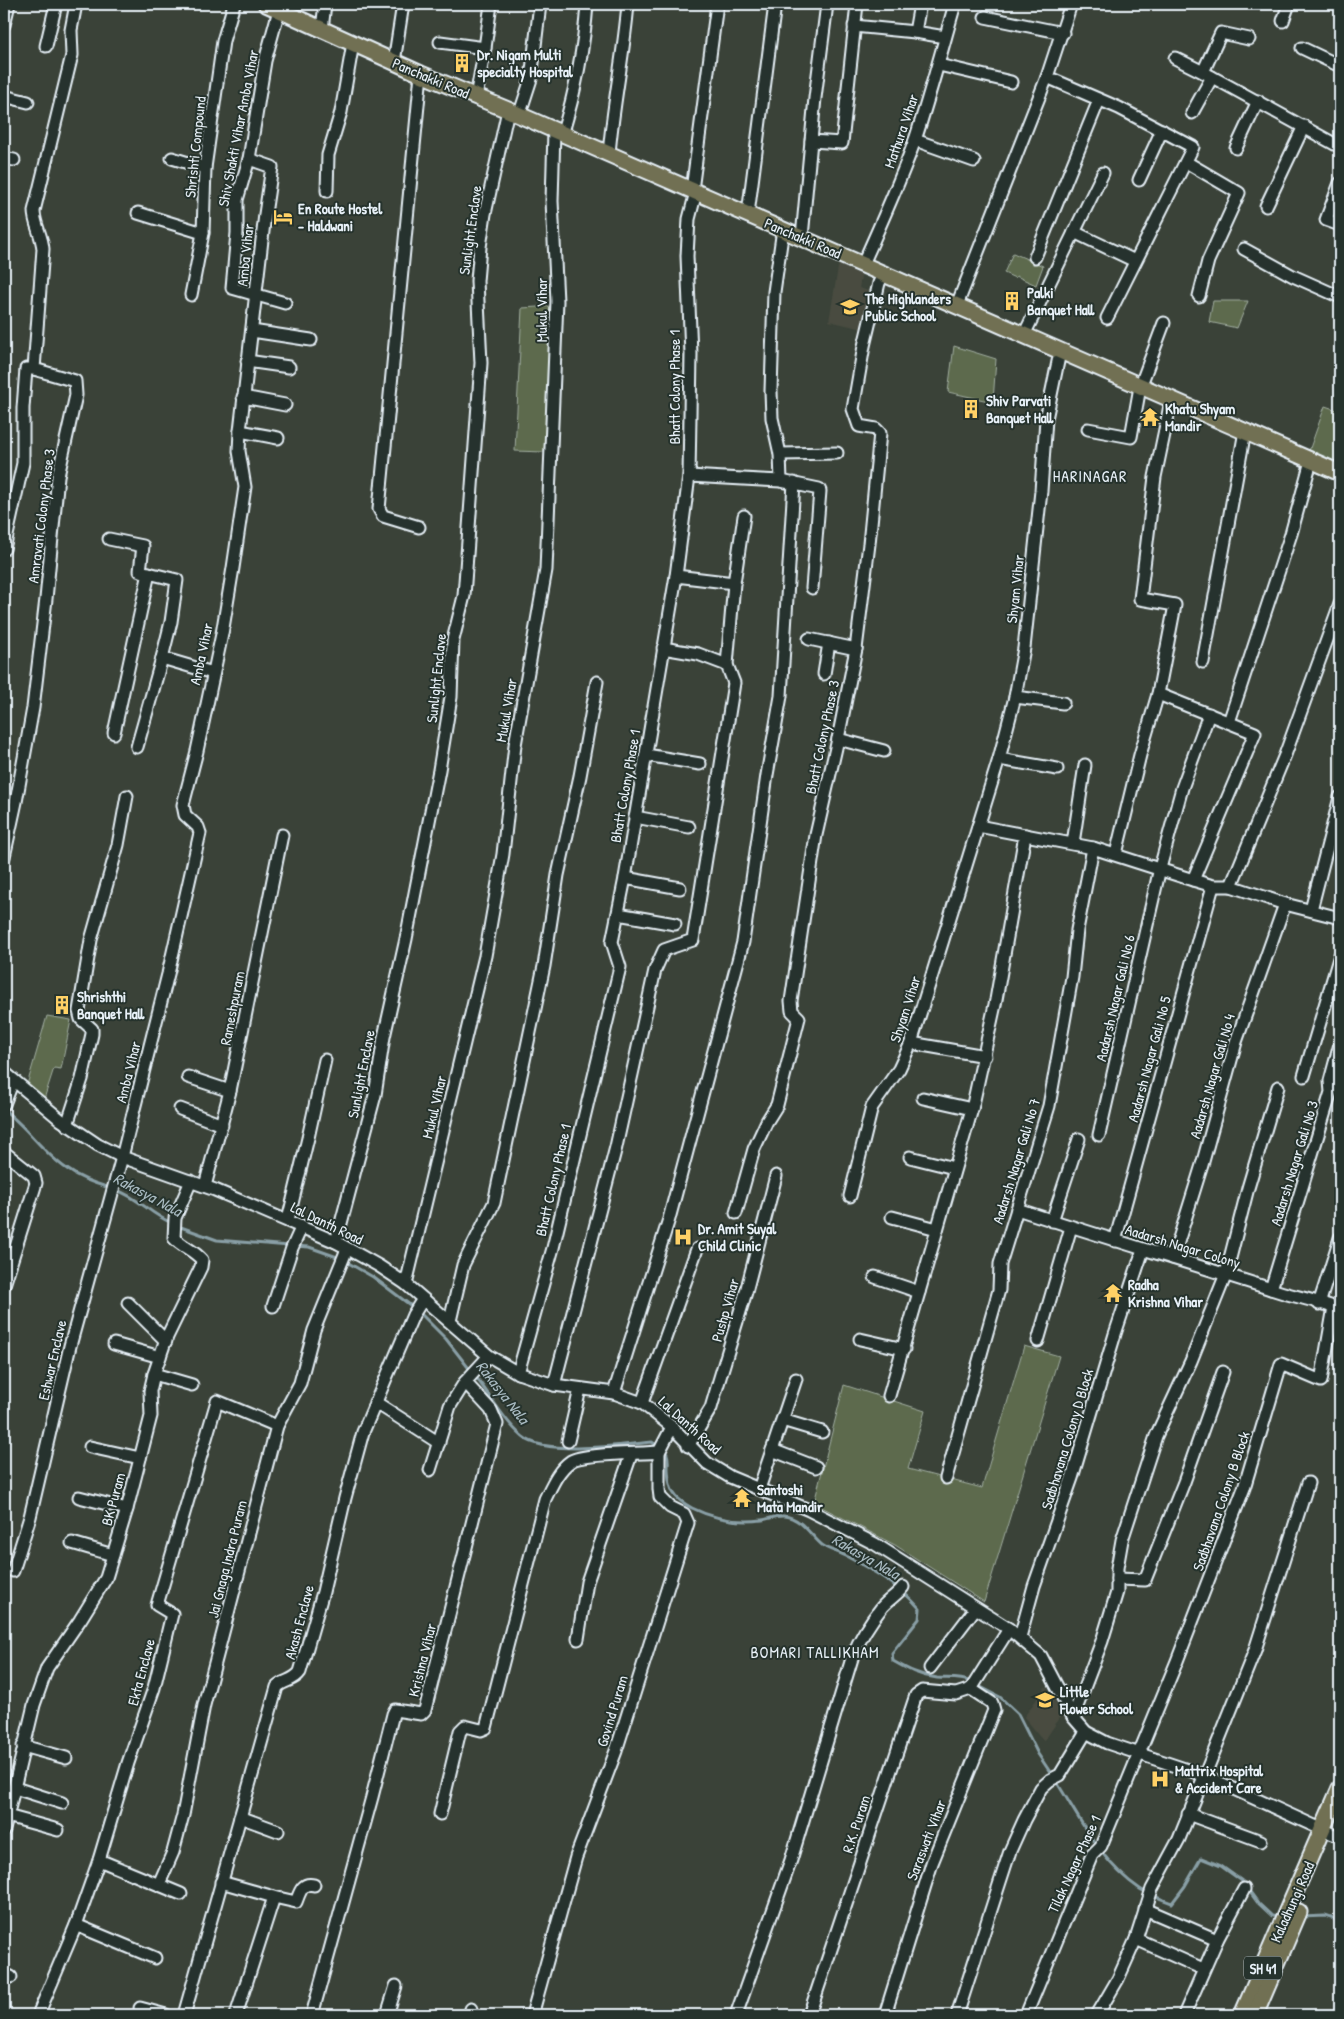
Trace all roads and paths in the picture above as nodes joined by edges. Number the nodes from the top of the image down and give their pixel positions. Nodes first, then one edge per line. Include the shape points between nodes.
1 (9, 4) edge
2 (56, 4) edge
3 (76, 4) edge
4 (234, 4) edge
5 (325, 4) edge
6 (403, 4) edge
7 (491, 4) edge
8 (540, 4) edge
9 (587, 4) edge
10 (628, 4) edge
11 (717, 4) edge
12 (775, 4) edge
13 (826, 4) edge
14 (857, 4) edge
15 (920, 4) edge
16 (955, 4) edge
17 (1071, 4) edge
18 (1289, 4) edge
19 (272, 7) edge
20 (985, 17) dead end
21 (1283, 21) dead end
22 (4, 25) edge
23 (854, 26) junction
24 (322, 30) junction
25 (915, 32) junction
26 (1063, 33) junction
27 (945, 37) junction
28 (1249, 39) dead end
29 (440, 42) dead end
30 (353, 43) junction
31 (46, 46) dead end
32 (485, 48) junction
33 (1302, 48) dead end
34 (1175, 58) dead end
35 (394, 62) junction
36 (939, 64) junction
37 (1340, 66) edge
38 (421, 74) junction
39 (1207, 74) junction
40 (1047, 77) junction
41 (1011, 82) dead end
42 (4, 96) edge
43 (476, 97) junction
44 (1100, 100) junction
45 (1258, 101) junction
46 (28, 102) dead end
47 (514, 113) junction
48 (1192, 114) dead end
49 (1304, 126) junction
50 (1162, 130) junction
51 (558, 133) junction
52 (811, 140) junction
53 (915, 140) junction
54 (1340, 147) edge
55 (1236, 148) dead end
56 (609, 154) junction
57 (172, 158) dead end
58 (249, 159) junction
59 (974, 161) dead end
60 (1186, 162) junction
61 (205, 168) junction
62 (1103, 172) dead end
63 (1139, 180) dead end
64 (1340, 183) edge
65 (327, 191) dead end
66 (694, 191) junction
67 (1266, 206) dead end
68 (138, 213) dead end
69 (748, 214) junction
70 (1340, 225) edge
71 (783, 230) junction
72 (1074, 232) junction
73 (203, 233) junction
74 (802, 237) junction
75 (1244, 250) dead end
76 (1035, 257) dead end
77 (1135, 261) junction
78 (863, 264) junction
79 (884, 273) junction
80 (191, 294) dead end
81 (256, 295) junction
82 (1198, 296) dead end
83 (1340, 297) edge
84 (285, 303) dead end
85 (957, 305) junction
86 (1107, 318) dead end
87 (1164, 323) dead end
88 (252, 330) junction
89 (1024, 335) junction
90 (311, 340) dead end
91 (1060, 352) junction
92 (247, 361) junction
93 (289, 368) dead end
94 (34, 369) junction
95 (1140, 387) junction
96 (243, 397) junction
97 (1171, 400) junction
98 (285, 405) dead end
99 (1088, 428) dead end
100 (1246, 431) junction
101 (240, 432) junction
102 (278, 438) dead end
103 (837, 453) dead end
104 (780, 454) junction
105 (1311, 460) junction
106 (1340, 473) edge
107 (689, 476) junction
108 (781, 481) junction
109 (794, 484) junction
110 (744, 516) dead end
111 (420, 527) dead end
112 (109, 539) dead end
113 (4, 549) edge
114 (149, 573) junction
115 (676, 576) junction
116 (734, 583) junction
117 (812, 588) dead end
118 (1340, 604) edge
119 (809, 639) dead end
120 (828, 643) junction
121 (663, 648) junction
122 (856, 649) junction
123 (162, 658) junction
124 (1202, 662) dead end
125 (727, 665) junction
126 (213, 673) junction
127 (824, 674) dead end
128 (597, 682) dead end
129 (1158, 694) junction
130 (1015, 697) junction
131 (1063, 703) dead end
132 (1209, 714) junction
133 (1228, 722) junction
134 (114, 733) dead end
135 (838, 739) junction
136 (137, 747) dead end
137 (884, 750) dead end
138 (646, 755) junction
139 (999, 759) junction
140 (700, 764) dead end
141 (1085, 765) dead end
142 (1057, 769) dead end
143 (127, 796) dead end
144 (1340, 797) edge
145 (635, 817) junction
146 (978, 826) junction
147 (689, 827) dead end
148 (282, 835) dead end
149 (1025, 836) junction
150 (1073, 843) junction
151 (1094, 848) junction
152 (1116, 854) junction
153 (4, 857) edge
154 (1160, 868) junction
155 (625, 878) junction
156 (1193, 880) junction
157 (1213, 886) junction
158 (1230, 886) junction
159 (680, 888) dead end
160 (1285, 904) junction
161 (1311, 910) junction
162 (618, 914) junction
163 (1340, 918) edge
164 (675, 924) dead end
165 (1340, 955) edge
166 (912, 1043) junction
167 (1340, 1044) edge
168 (985, 1056) junction
169 (325, 1060) dead end
170 (4, 1072) edge
171 (1304, 1076) dead end
172 (188, 1077) dead end
173 (13, 1081) junction
174 (1278, 1087) dead end
175 (230, 1091) junction
176 (923, 1098) dead end
177 (4, 1103) edge
178 (180, 1109) dead end
179 (972, 1109) junction
180 (68, 1125) junction
181 (222, 1125) junction
182 (1099, 1135) dead end
183 (1079, 1139) dead end
184 (4, 1152) edge
185 (122, 1157) junction
186 (910, 1157) dead end
187 (954, 1168) junction
188 (776, 1176) dead end
189 (191, 1181) junction
190 (205, 1186) junction
191 (850, 1196) dead end
192 (1017, 1210) junction
193 (736, 1213) dead end
194 (892, 1217) dead end
195 (288, 1220) junction
196 (1052, 1221) junction
197 (302, 1226) junction
198 (1071, 1227) junction
199 (936, 1229) junction
200 (1340, 1238) edge
201 (1115, 1241) junction
202 (336, 1242) junction
203 (696, 1249) dead end
204 (1143, 1250) junction
205 (344, 1255) junction
206 (1173, 1258) junction
207 (1226, 1274) junction
208 (874, 1277) dead end
209 (406, 1284) junction
210 (4, 1285) edge
211 (1271, 1290) junction
212 (919, 1292) junction
213 (128, 1303) dead end
214 (1319, 1304) junction
215 (273, 1306) dead end
216 (418, 1307) junction
217 (1337, 1308) edge
218 (450, 1321) junction
219 (860, 1339) dead end
220 (166, 1340) junction
221 (1038, 1341) dead end
222 (114, 1344) dead end
223 (904, 1350) junction
224 (489, 1356) junction
225 (160, 1357) junction
226 (1223, 1372) dead end
227 (518, 1373) junction
228 (154, 1374) junction
229 (796, 1379) dead end
230 (466, 1380) junction
231 (192, 1385) dead end
232 (554, 1385) junction
233 (580, 1389) junction
234 (614, 1393) junction
235 (889, 1396) dead end
236 (375, 1402) junction
237 (642, 1404) junction
238 (782, 1420) junction
239 (277, 1426) junction
240 (672, 1428) junction
241 (822, 1432) dead end
242 (568, 1441) dead end
243 (439, 1443) junction
244 (688, 1446) junction
245 (90, 1447) dead end
246 (662, 1447) junction
247 (772, 1450) junction
248 (631, 1455) junction
249 (140, 1458) junction
250 (816, 1467) dead end
251 (430, 1470) dead end
252 (946, 1478) dead end
253 (1308, 1483) dead end
254 (758, 1489) junction
255 (79, 1497) dead end
256 (127, 1509) junction
257 (72, 1543) dead end
258 (113, 1555) junction
259 (13, 1571) dead end
260 (1117, 1579) junction
261 (900, 1591) dead end
262 (975, 1608) junction
263 (1009, 1629) junction
264 (1020, 1638) junction
265 (578, 1639) dead end
266 (930, 1668) dead end
267 (974, 1684) junction
268 (1073, 1717) junction
269 (1086, 1732) junction
270 (23, 1746) junction
271 (1138, 1754) junction
272 (66, 1758) dead end
273 (1203, 1775) junction
274 (15, 1788) junction
275 (1340, 1788) edge
276 (62, 1803) dead end
277 (1340, 1812) edge
278 (440, 1814) dead end
279 (1188, 1814) junction
280 (7, 1816) junction
281 (240, 1817) junction
282 (4, 1830) edge
283 (58, 1830) dead end
284 (278, 1831) dead end
285 (1327, 1832) junction
286 (1261, 1841) dead end
287 (99, 1860) junction
288 (221, 1882) junction
289 (159, 1884) junction
290 (314, 1885) dead end
291 (1244, 1889) dead end
292 (181, 1894) dead end
293 (274, 1897) junction
294 (1148, 1899) junction
295 (1289, 1922) junction
296 (76, 1925) junction
297 (1136, 1939) junction
298 (1217, 1940) junction
299 (156, 1958) dead end
300 (1204, 1969) junction
301 (396, 1986) dead end
302 (140, 2008) dead end
303 (38, 2015) edge
304 (166, 2015) edge
305 (184, 2015) edge
306 (236, 2015) edge
307 (312, 2015) edge
308 (387, 2015) edge
309 (532, 2015) edge
310 (736, 2015) edge
311 (809, 2015) edge
312 (885, 2015) edge
313 (957, 2015) edge
314 (1026, 2015) edge
315 (1097, 2015) edge
316 (1184, 2015) edge
317 (1242, 2015) edge
318 (1255, 2015) edge

1 - 22 street
2 - 31 street
3 - 94 street via 71,30 72,54 34,211 43,249
4 - 61 street, Shrishti Compound via 223,41
5 - 24 street
6 - 35 street
7 - 32 street
8 - 47 street, Sunlight Enclave via 531,79
9 - 51 street, Mukul Vihar via 570,108
10 - 56 street
11 - 66 street, Bhatt Colony Phase 1
12 - 69 street
13 - 52 street
14 - 23 street
15 - 25 street
16 - 27 street, Mathura Vihar
17 - 26 street
18 - 21 street
19 - 24 main road, Panchakki Road
19 - 58 street, Shiv Shakti Vihar Amba Vihar
20 - 26 street
23 - 25 street
23 - 52 street via 842,144
24 - 30 main road, Panchakki Road
25 - 27 street
26 - 40 street
27 - 36 street, Mathura Vihar
28 - 39 street via 1221,33
29 - 32 street
30 - 35 main road, Panchakki Road
30 - 65 street via 341,112 328,155
32 - 43 street
33 - 37 street
34 - 39 street
35 - 38 main road, Panchakki Road
36 - 41 street
36 - 53 street, Mathura Vihar
38 - 43 main road, Panchakki Road
38 - 111 street via 379,509 383,516
39 - 45 street
39 - 48 street
40 - 44 street
40 - 85 street
42 - 46 street
43 - 47 main road, Panchakki Road
44 - 50 street
44 - 76 street
45 - 49 street
45 - 55 street
47 - 51 main road, Panchakki Road
47 - 202 street, Sunlight Enclave via 485,214 477,281 481,363 464,596 453,640 451,697 375,1096
49 - 54 street
49 - 67 street
50 - 60 street via 1193,147
50 - 63 street
51 - 56 main road, Panchakki Road
51 - 209 street, Mukul Vihar via 552,201 557,301 546,570 515,745 503,854 485,956
52 - 74 street
53 - 59 street
53 - 78 street, Mathura Vihar
56 - 66 main road, Panchakki Road
57 - 61 street
58 - 81 street, Amba Vihar via 272,168
58 - 81 street, Shiv Shakti Vihar Amba Vihar via 237,200 232,288
60 - 77 street
60 - 82 street via 1239,193 1218,235
61 - 73 street, Shrishti Compound
62 - 72 street
64 - 70 street via 1326,220
66 - 69 main road, Panchakki Road
66 - 107 street, Bhatt Colony Phase 1 via 687,256 691,354
68 - 73 street
69 - 71 main road, Panchakki Road
71 - 74 main road, Panchakki Road
71 - 104 street via 774,292 771,349 772,418
72 - 77 street
72 - 89 street
73 - 80 street, Shrishti Compound
74 - 78 main road, Panchakki Road
75 - 83 street
77 - 86 street
78 - 79 main road, Panchakki Road
79 - 85 main road, Panchakki Road
79 - 122 street, Bhatt Colony Phase 3 via 864,346 853,410 859,426 876,429 880,433
81 - 84 street
81 - 88 street, Amba Vihar
85 - 89 main road, Panchakki Road
87 - 95 street
88 - 90 street
88 - 92 street, Amba Vihar
89 - 91 main road, Panchakki Road
91 - 95 main road, Panchakki Road
91 - 130 street, Shyam Vihar via 1046,419 1024,648
92 - 93 street
92 - 96 street, Amba Vihar
94 - 113 street via 26,368 23,463
94 - 153 street, Amravati Colony Phase 3 via 75,381 76,395 58,476 33,708
95 - 97 main road, Panchakki Road
95 - 99 street via 1131,437
96 - 98 street
96 - 101 street, Amba Vihar
97 - 100 main road, Panchakki Road
97 - 129 street via 1155,477 1140,599 1175,605
100 - 105 main road, Panchakki Road
100 - 124 street
101 - 102 street
101 - 126 street, Amba Vihar via 239,451 245,487
103 - 104 street
104 - 108 street
105 - 106 main road, Panchakki Road
105 - 133 street via 1288,543
107 - 108 street
107 - 115 street, Bhatt Colony Phase 1
108 - 109 street
109 - 117 street via 817,488 820,492
109 - 234 street via 781,696 743,942 669,1219
110 - 116 street
112 - 114 street via 143,546 140,571
114 - 123 street via 177,580
114 - 134 street
115 - 116 street
115 - 121 street, Bhatt Colony Phase 1
116 - 125 street
118 - 158 street via 1285,755
119 - 120 street
120 - 122 street
120 - 127 street
121 - 125 street via 698,654
121 - 138 street, Bhatt Colony Phase 1
122 - 135 street, Bhatt Colony Phase 3
123 - 126 street
123 - 136 street
125 - 232 street via 734,683 693,940 664,950 654,970 616,1147
126 - 185 street, Amba Vihar via 183,805 185,815 200,833
128 - 218 street via 558,875 544,966 494,1203 463,1265
129 - 132 street
129 - 152 street
130 - 131 street
130 - 139 street, Shyam Vihar
132 - 133 street
132 - 154 street, Aadarsh Nagar Gali No 6 via 1182,788
133 - 156 street via 1255,733
135 - 137 street
135 - 193 street, Bhatt Colony Phase 3 via 816,835 791,1001 792,1011 799,1018 777,1105 754,1149
138 - 140 street
138 - 145 street, Bhatt Colony Phase 1
139 - 142 street
139 - 146 street, Shyam Vihar
141 - 150 street
143 - 180 street via 118,845 91,940 79,1011 92,1034
144 - 161 street
145 - 147 street
145 - 155 street, Bhatt Colony Phase 1
146 - 149 street
146 - 166 street, Shyam Vihar
148 - 175 street, Rameshpuram
149 - 150 street
149 - 168 street
150 - 151 street
151 - 152 street
151 - 192 street, Aadarsh Nagar Gali No 7 via 1049,1106
152 - 154 street
154 - 156 street
154 - 182 street, Aadarsh Nagar Gali No 6
155 - 159 street
155 - 162 street, Bhatt Colony Phase 1
156 - 157 street
157 - 158 street
157 - 201 street, Aadarsh Nagar Gali No 5
158 - 160 street
160 - 161 street
160 - 206 street, Aadarsh Nagar Gali No 4 via 1236,1042
161 - 163 street
162 - 164 street
162 - 227 street, Bhatt Colony Phase 1 via 612,942 620,967 553,1248
165 - 171 street
166 - 168 street
166 - 191 street, Shyam Vihar via 899,1069 872,1107
167 - 211 street, Aadarsh Nagar Gali No 3 via 1330,1081 1331,1092
168 - 179 street
169 - 195 street
170 - 173 street, Lal Danth Road
172 - 175 street
173 - 177 street
173 - 180 street, Lal Danth Road
174 - 207 street
175 - 181 street, Rameshpuram
176 - 179 street
178 - 181 street
179 - 187 street
180 - 185 street, Lal Danth Road via 98,1146
181 - 190 street, Rameshpuram
183 - 196 street
184 - 210 street via 34,1176 36,1183
185 - 189 street, Lal Danth Road
185 - 259 street, Eshwar Enclave via 70,1346 30,1517
186 - 187 street
187 - 199 street
188 - 244 street, Pushp Vihar via 711,1408
189 - 190 street, Lal Danth Road
189 - 220 street, BK Puram via 174,1223 174,1238 202,1260 199,1274
190 - 195 street, Lal Danth Road
192 - 196 street, Aadarsh Nagar Colony
192 - 252 street, Aadarsh Nagar Gali No 7 via 1000,1264 999,1290
194 - 199 street
195 - 197 street, Lal Danth Road
196 - 198 street, Aadarsh Nagar Colony
197 - 202 street, Lal Danth Road
197 - 215 street
198 - 201 street, Aadarsh Nagar Colony
198 - 221 street
199 - 212 street
200 - 214 street
201 - 204 street, Aadarsh Nagar Colony
202 - 205 street, Lal Danth Road
203 - 237 street
204 - 206 street, Aadarsh Nagar Colony
204 - 264 street, Sadbhavana Colony D Block
205 - 209 street, Lal Danth Road via 379,1266
205 - 239 street, Jai Gnaga Indra Puram via 314,1330 300,1383
206 - 207 street, Aadarsh Nagar Colony
207 - 211 street, Aadarsh Nagar Colony
207 - 260 street via 1156,1436 1122,1540
208 - 212 street
209 - 216 street, Lal Danth Road
211 - 214 street, Aadarsh Nagar Colony
212 - 223 street
213 - 220 street
214 - 217 street, Aadarsh Nagar Colony
216 - 218 street, Lal Danth Road
216 - 236 street, Akash Enclave
217 - 271 street, Sadbhavana Colony B Block via 1321,1381 1281,1364 1244,1488
218 - 224 street, Lal Danth Road
219 - 223 street
220 - 225 street, BK Puram
222 - 225 street
223 - 235 street
224 - 227 street, Lal Danth Road
224 - 230 street
225 - 228 street, BK Puram
226 - 260 street via 1145,1580
227 - 232 street, Lal Danth Road
228 - 231 street
228 - 249 street, BK Puram via 150,1391 151,1416
229 - 238 street
230 - 243 street via 450,1406
230 - 307 street, Krishna Vihar via 490,1410 497,1424 495,1438 425,1710 421,1714 395,1710 393,1714
232 - 233 street, Lal Danth Road
233 - 234 street, Lal Danth Road
233 - 242 street
234 - 237 street, Lal Danth Road
236 - 243 street
236 - 281 street, Akash Enclave via 358,1451 300,1672 296,1678 277,1687
237 - 240 street, Lal Danth Road
238 - 241 street
238 - 247 street
239 - 287 street, Ekta Enclave via 217,1401 157,1606 172,1614 157,1679
239 - 289 street, Jai Gnaga Indra Puram via 204,1705 183,1815 173,1852
240 - 244 street, Lal Danth Road
240 - 246 street, Govind Puram
243 - 251 street
244 - 254 street, Lal Danth Road via 707,1463
245 - 249 street
246 - 248 street
246 - 309 street, Govind Puram via 660,1496 670,1507 684,1514 688,1523 616,1751 576,1858
247 - 250 street
247 - 254 street
248 - 265 street via 587,1582
248 - 278 street via 573,1460 555,1478 545,1498 486,1728 465,1726 460,1731
249 - 256 street, BK Puram
253 - 273 street via 1255,1650
254 - 262 street, Lal Danth Road via 809,1510 875,1544
255 - 256 street
256 - 258 street, BK Puram
257 - 258 street
258 - 270 street, BK Puram via 106,1578 47,1668
260 - 268 street via 1117,1592 1102,1641
261 - 310 street via 881,1608 853,1655 791,1860
262 - 263 street, Lal Danth Road
262 - 266 street
263 - 264 street, Lal Danth Road
263 - 267 street
264 - 268 street, Lal Danth Road via 1041,1656
267 - 311 street, R.K. Puram via 956,1694 922,1691 916,1695
267 - 312 street, Saraswati Vihar via 992,1703 994,1710 932,1863
268 - 269 street, Lal Danth Road
269 - 271 street, Lal Danth Road
269 - 313 street via 1055,1777 1034,1798 1010,1851
270 - 272 street
270 - 274 street, BK Puram
271 - 273 street, Lal Danth Road
271 - 314 street, Tilak Nagar Phase 1
273 - 279 street
273 - 285 street, Lal Danth Road
274 - 276 street
274 - 280 street, BK Puram
275 - 285 main road, Kaladhungi Road / SH 41
277 - 285 main road, Kaladhungi Road / SH 41
279 - 286 street
279 - 294 street via 1179,1839
280 - 282 street, BK Puram
280 - 283 street
281 - 284 street
281 - 288 street, Akash Enclave
285 - 295 main road, Kaladhungi Road / SH 41
287 - 289 street
287 - 296 street, Ekta Enclave
288 - 293 street
288 - 305 street, Akash Enclave
289 - 292 street
290 - 293 street via 304,1886 296,1902
291 - 298 street
293 - 306 street
294 - 297 street
294 - 298 street
295 - 317 main road, Kaladhungi Road / SH 41
295 - 318 main road, Kaladhungi Road / SH 41
296 - 299 street
296 - 303 street, Ekta Enclave
297 - 300 street
297 - 315 street
298 - 300 street
300 - 316 street
301 - 308 street
302 - 304 street

